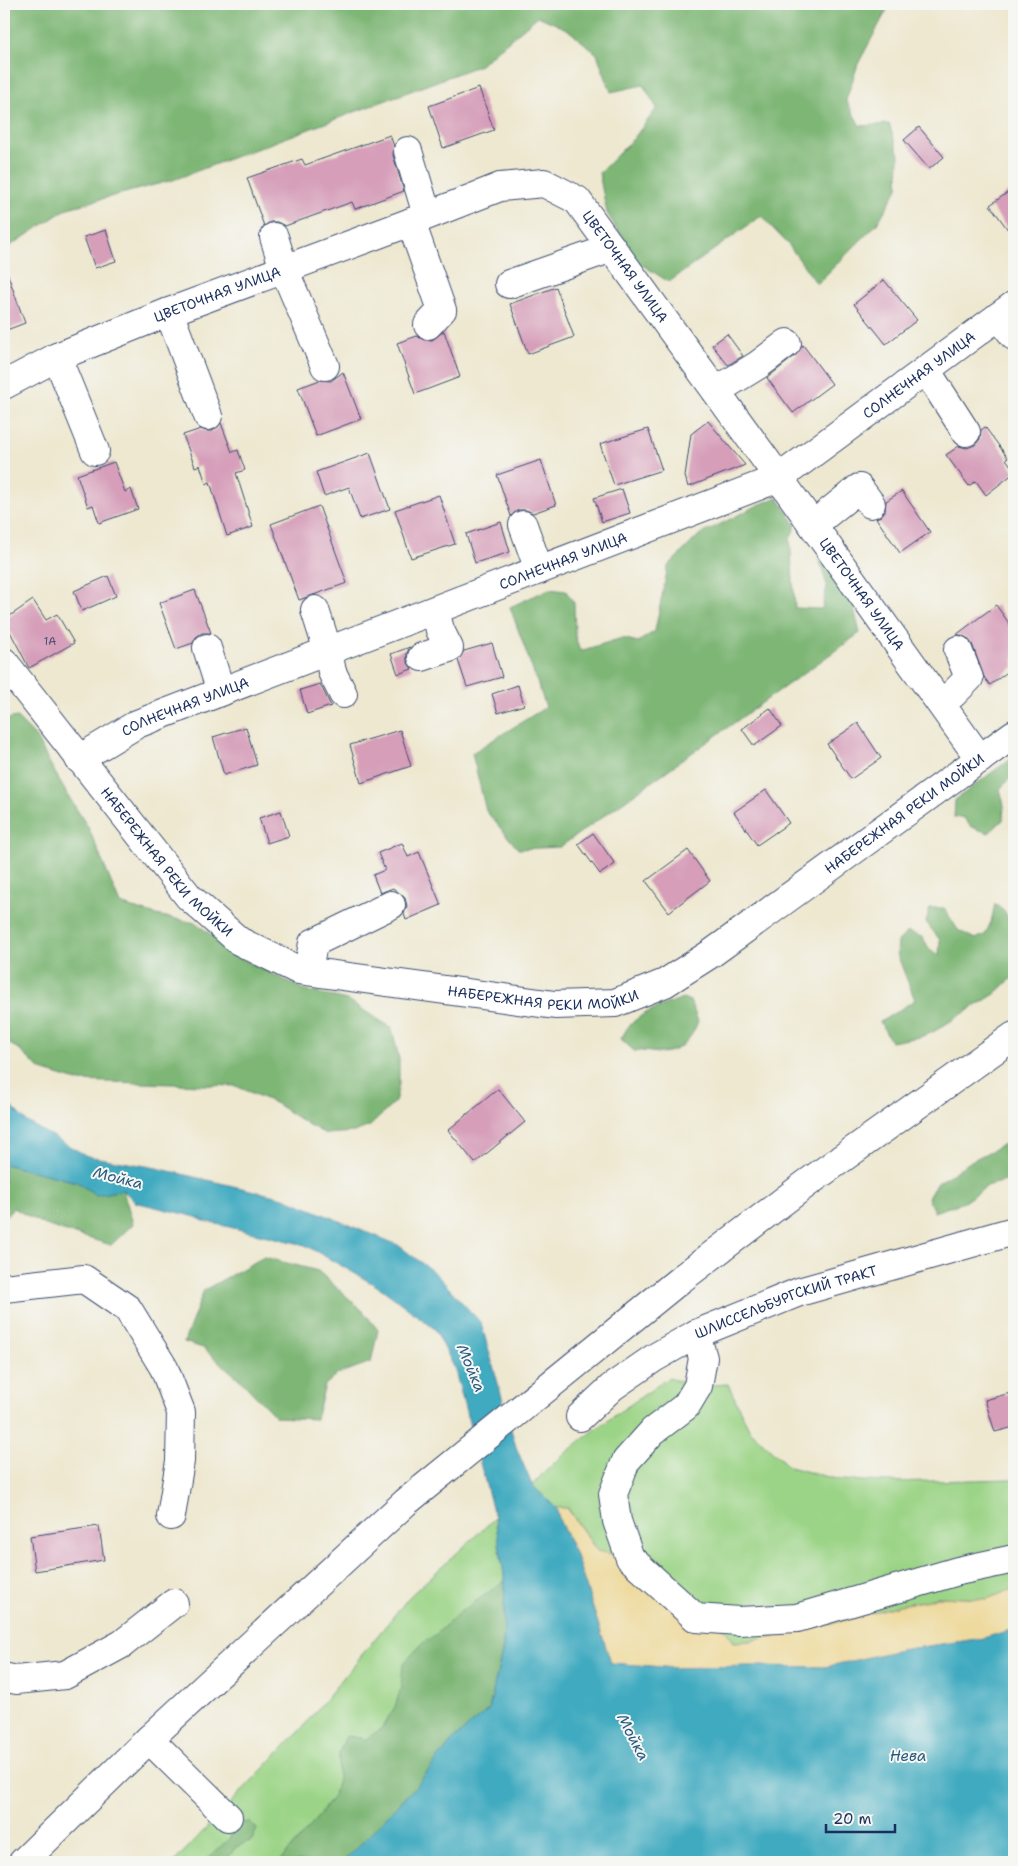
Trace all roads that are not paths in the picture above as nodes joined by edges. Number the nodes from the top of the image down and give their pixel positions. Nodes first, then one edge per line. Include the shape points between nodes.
1 (408, 151) dead end
2 (419, 219) junction
3 (274, 237) dead end
4 (612, 248) junction
5 (284, 269) junction
6 (509, 284) dead end
7 (169, 312) junction
8 (1009, 319) edge
9 (428, 325) dead end
10 (787, 343) dead end
11 (57, 357) junction
12 (325, 366) dead end
13 (926, 370) junction
14 (4, 385) edge
15 (716, 391) junction
16 (208, 416) dead end
17 (966, 432) dead end
18 (95, 451) dead end
19 (779, 478) junction
20 (871, 504) dead end
21 (523, 525) dead end
22 (813, 525) junction
23 (539, 570) junction
24 (315, 610) dead end
25 (435, 610) junction
26 (207, 648) dead end
27 (958, 650) dead end
28 (328, 651) junction
29 (422, 656) dead end
30 (4, 662) edge
31 (221, 692) junction
32 (343, 694) dead end
33 (940, 702) junction
34 (1014, 734) edge
35 (980, 758) junction
36 (79, 759) junction
37 (391, 905) dead end
38 (308, 971) junction
39 (1014, 1036) edge
40 (1014, 1231) edge
41 (4, 1288) edge
42 (696, 1334) junction
43 (580, 1417) dead end
44 (171, 1516) dead end
45 (1014, 1559) edge
46 (174, 1604) dead end
47 (4, 1678) edge
48 (149, 1738) junction
49 (228, 1817) dead end
50 (23, 1862) edge

1 - 2 street
2 - 4 street, ЦВЕТОЧНАЯ УЛИЦА via 500,187 544,183 577,200
2 - 5 street, ЦВЕТОЧНАЯ УЛИЦА
2 - 9 street via 442,310
3 - 5 street
4 - 6 street
4 - 15 street, ЦВЕТОЧНАЯ УЛИЦА
5 - 7 street, ЦВЕТОЧНАЯ УЛИЦА
5 - 12 street
7 - 11 street, ЦВЕТОЧНАЯ УЛИЦА
7 - 16 street
8 - 13 street, СОЛНЕЧНАЯ УЛИЦА
10 - 15 street
11 - 14 street, ЦВЕТОЧНАЯ УЛИЦА
11 - 18 street
13 - 17 street
13 - 19 street, СОЛНЕЧНАЯ УЛИЦА
15 - 19 street, ЦВЕТОЧНАЯ УЛИЦА
19 - 22 street, ЦВЕТОЧНАЯ УЛИЦА
19 - 23 street, СОЛНЕЧНАЯ УЛИЦА
20 - 22 street via 859,488
21 - 23 street
22 - 33 street, ЦВЕТОЧНАЯ УЛИЦА
23 - 25 street, СОЛНЕЧНАЯ УЛИЦА
24 - 28 street
25 - 28 street, СОЛНЕЧНАЯ УЛИЦА
25 - 29 street via 449,648
26 - 31 street
27 - 33 street via 969,678
28 - 31 street, СОЛНЕЧНАЯ УЛИЦА
28 - 32 street via 332,672
30 - 36 street
31 - 36 street, СОЛНЕЧНАЯ УЛИЦА via 137,724
33 - 35 street, ЦВЕТОЧНАЯ УЛИЦА
34 - 35 street, НАБЕРЕЖНАЯ РЕКИ МОЙКИ
35 - 38 street, НАБЕРЕЖНАЯ РЕКИ МОЙКИ via 712,953 665,983 615,1003 555,1004
36 - 38 street, НАБЕРЕЖНАЯ РЕКИ МОЙКИ via 189,897 239,941 298,970
37 - 38 street via 313,943
39 - 48 street via 798,1190 681,1279 406,1502
40 - 42 street, ШЛИССЕЛЬБУРГСКИЙ ТРАКТ via 799,1292
41 - 44 street via 84,1279 128,1309 164,1368 181,1412 180,1461
42 - 43 street, ШЛИССЕЛЬБУРГСКИЙ ТРАКТ via 612,1387
42 - 45 street via 703,1358 698,1386 686,1406 653,1431 626,1460 612,1494 630,1558 696,1618 739,1621 797,1618 958,1570
46 - 47 street via 122,1644 65,1675 16,1680
48 - 49 street
48 - 50 street

